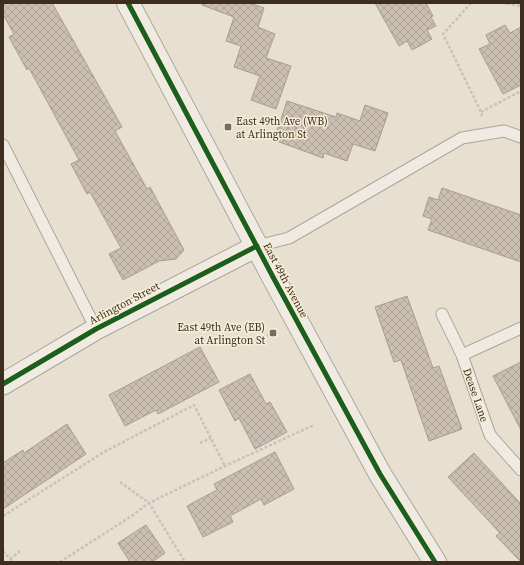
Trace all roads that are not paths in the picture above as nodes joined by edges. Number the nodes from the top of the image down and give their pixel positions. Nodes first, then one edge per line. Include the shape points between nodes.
1 (128, 3) edge
2 (521, 136) edge
3 (3, 145) edge
4 (257, 246) junction
5 (442, 314) dead end
6 (521, 328) edge
7 (96, 329) junction
8 (462, 355) junction
9 (3, 384) edge
10 (521, 470) edge
11 (435, 562) edge

1 - 4 street, East 49th Avenue
2 - 4 lane via 504,131 462,138 288,238
3 - 7 lane
4 - 7 street, Arlington Street
4 - 11 street, East 49th Avenue via 380,474
5 - 8 lane, Dease Lane
6 - 8 lane
7 - 9 street, Arlington Street
8 - 10 lane, Dease Lane via 490,435

